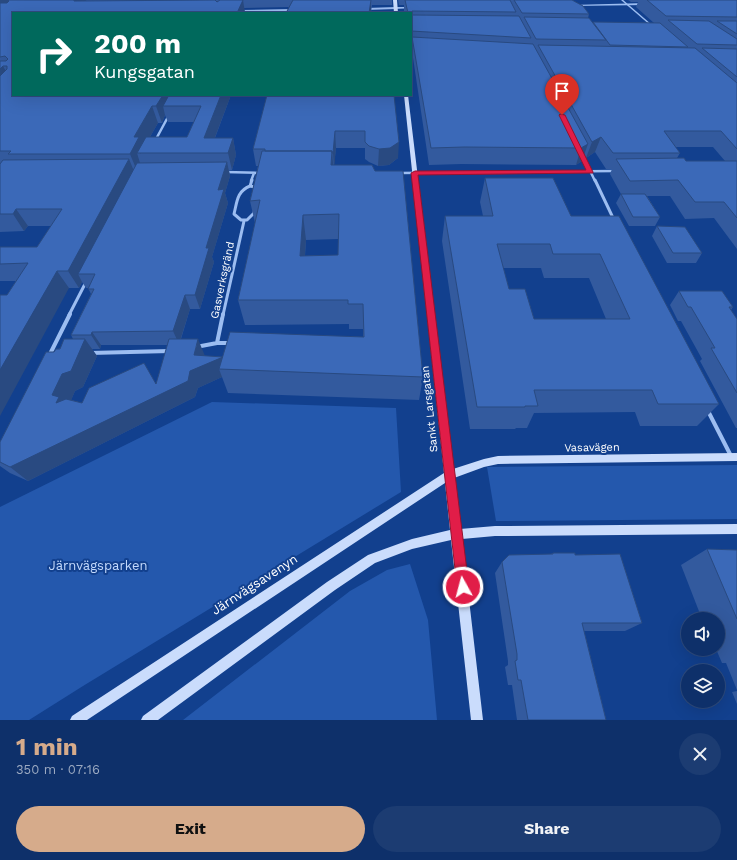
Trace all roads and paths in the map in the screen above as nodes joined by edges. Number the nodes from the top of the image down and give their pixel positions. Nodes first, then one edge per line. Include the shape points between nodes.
1 (395, 0) edge
2 (622, 0) edge
3 (651, 4) edge
4 (568, 5) joint
5 (628, 5) junction
6 (396, 8) junction
7 (416, 8) edge
8 (572, 8) edge
9 (363, 9) edge
10 (296, 10) edge
11 (235, 11) edge
12 (282, 12) edge
13 (396, 12) edge
14 (655, 29) edge
15 (406, 96) edge
16 (172, 109) edge
17 (153, 144) edge
18 (579, 148) edge
19 (617, 171) edge
20 (221, 172) edge
21 (590, 172) junction
22 (254, 173) junction
23 (268, 173) edge
24 (394, 173) edge
25 (415, 173) junction
26 (250, 186) junction
27 (244, 220) junction
28 (617, 227) edge
29 (88, 277) edge
30 (233, 342) edge
31 (218, 343) junction
32 (191, 348) edge
33 (178, 351) edge
34 (50, 353) junction
35 (58, 353) edge
36 (88, 353) dead end
37 (46, 360) edge
38 (703, 401) edge
39 (734, 457) edge
40 (450, 474) junction
41 (737, 529) edge
42 (457, 534) junction
43 (76, 720) edge
44 (147, 720) edge
45 (478, 720) edge

1 - 6 main road
2 - 5 street
3 - 5 street
4 - 5 street
4 - 8 street
5 - 14 street
6 - 7 street
6 - 9 street
6 - 13 main road
10 - 12 street
11 - 12 street
15 - 25 main road, Sankt Larsgatan
16 - 17 street
18 - 21 street
19 - 21 street
20 - 22 street
21 - 25 street
21 - 28 street
22 - 23 street
22 - 26 street
24 - 25 street
25 - 40 main road, Sankt Larsgatan
26 - 27 street, Gasverksgränd via 258,190 254,213
26 - 27 street via 240,191 234,214 237,219
27 - 31 street, Gasverksgränd
29 - 34 street
30 - 31 street
31 - 32 street
33 - 36 street
34 - 35 street
34 - 37 street
38 - 39 street
39 - 40 main road, Vasavägen via 498,460
40 - 42 main road, Sankt Larsgatan
40 - 43 main road, Järnvägsavenyn
41 - 42 main road via 496,531
42 - 44 main road via 412,544 372,559
42 - 45 main road, Sankt Larsgatan

